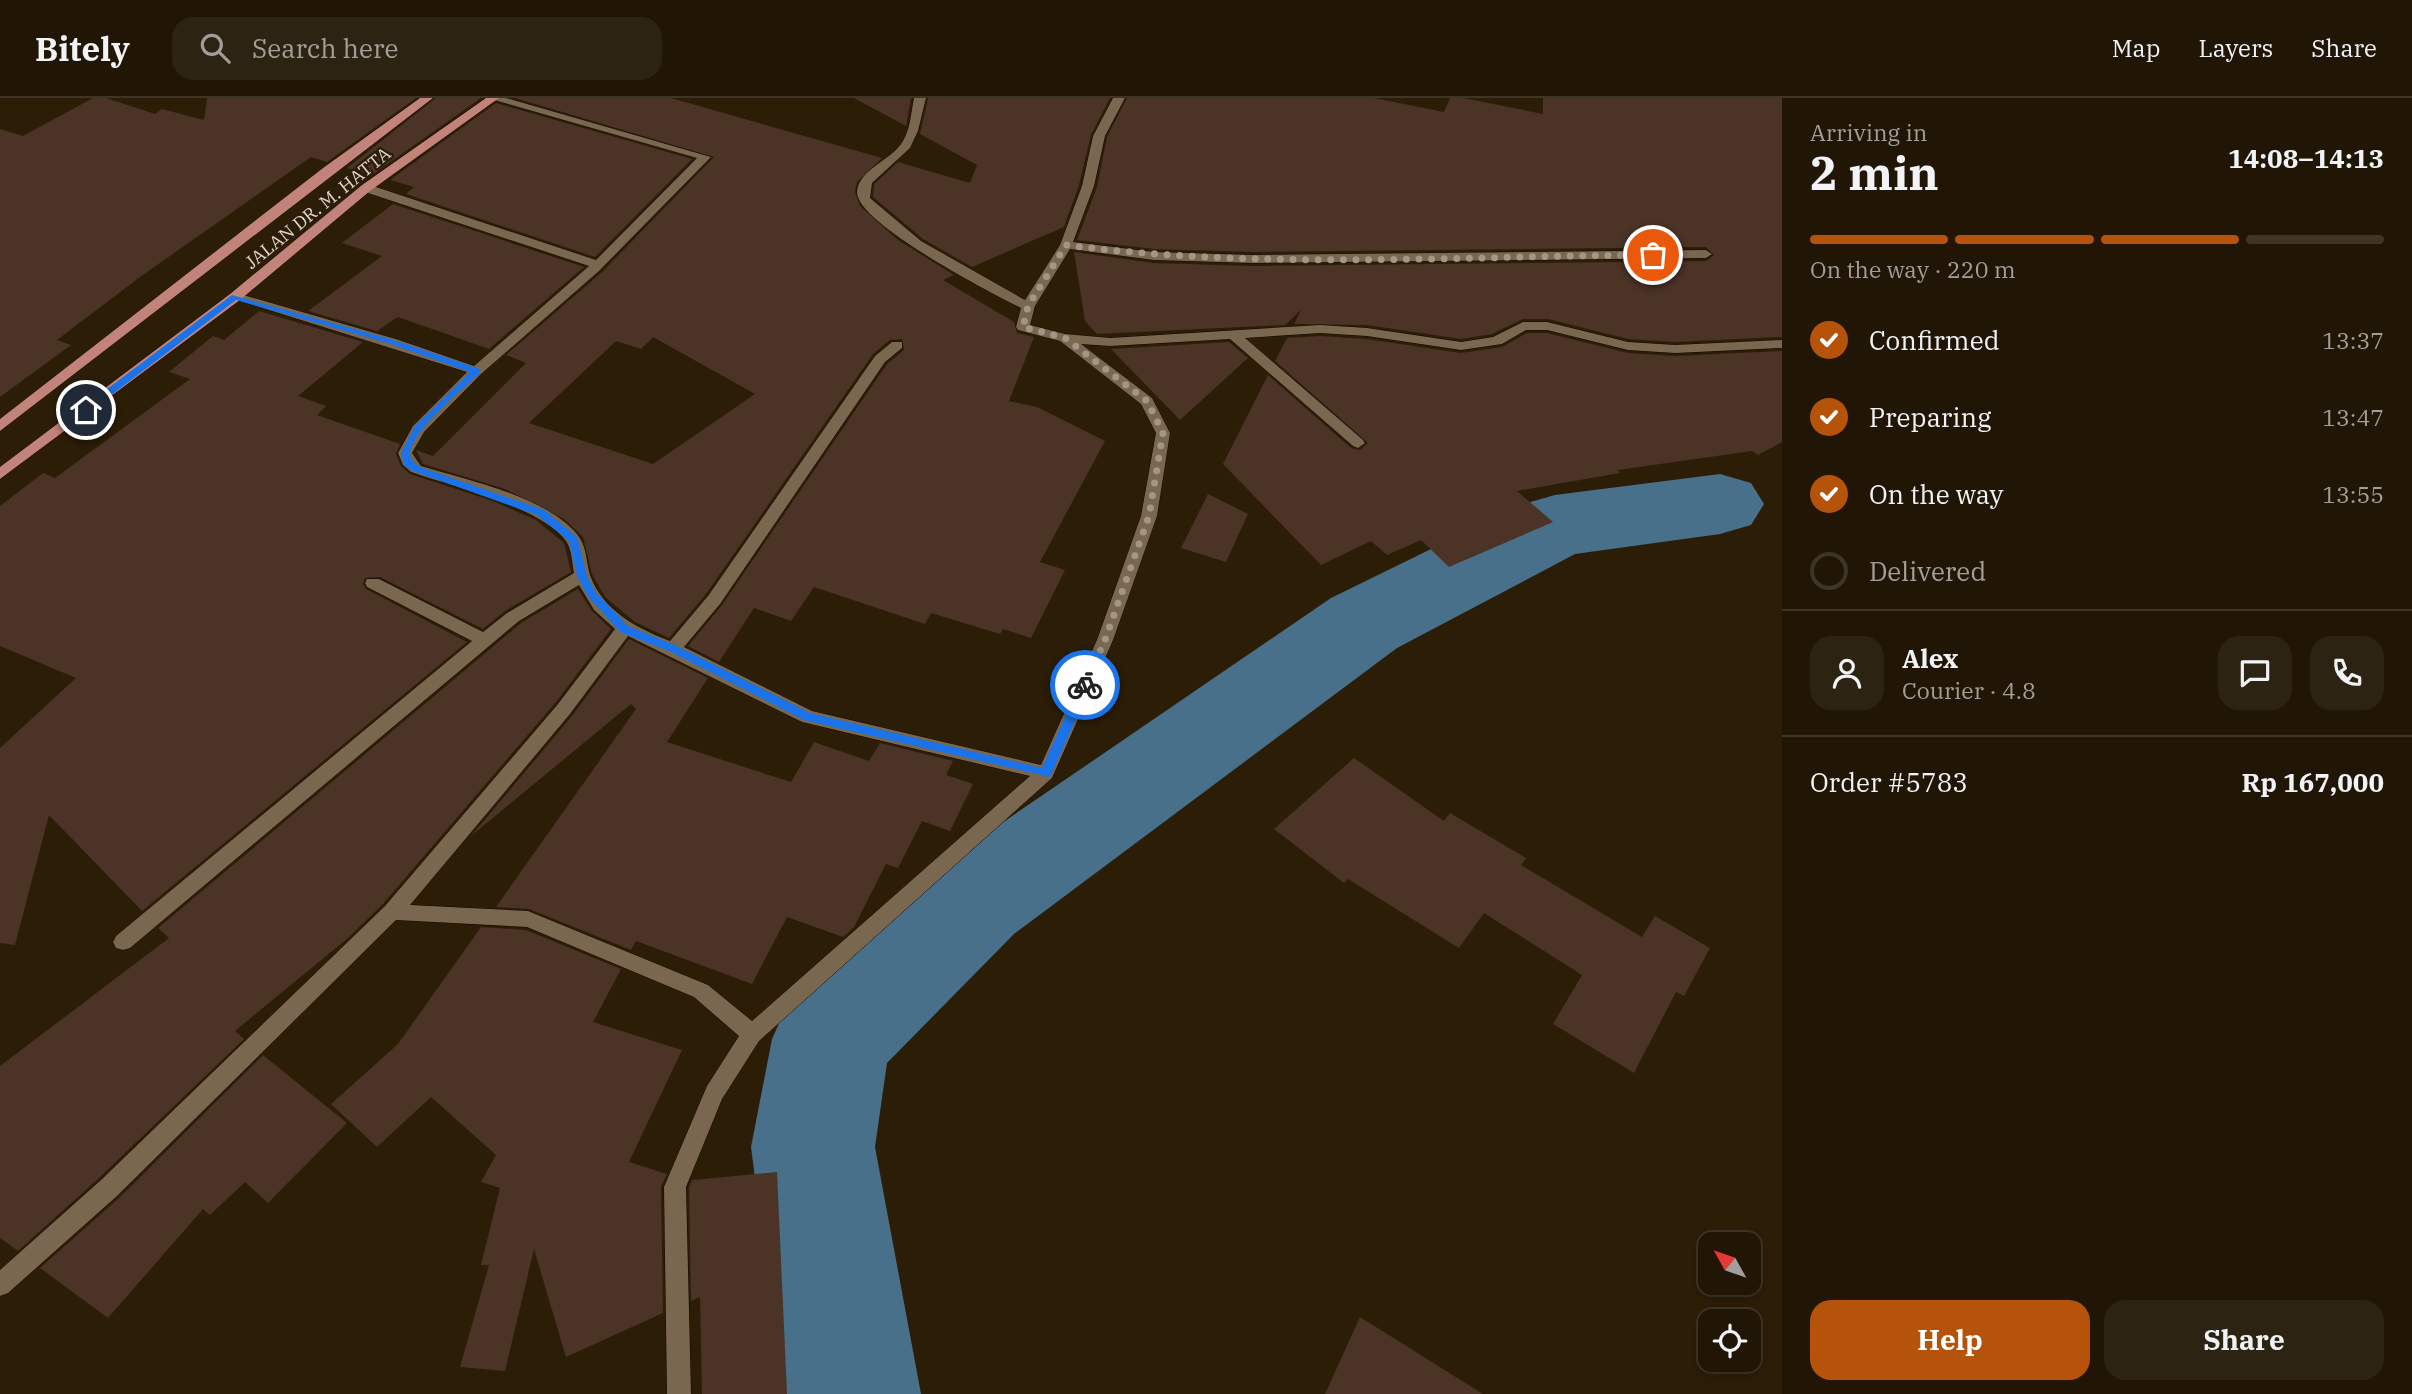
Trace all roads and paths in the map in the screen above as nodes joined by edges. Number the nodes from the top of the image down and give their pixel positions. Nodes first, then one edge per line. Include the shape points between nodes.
1 (427, 98) edge
2 (493, 98) edge
3 (919, 98) edge
4 (1119, 98) edge
5 (366, 188) junction
6 (1066, 245) junction
7 (1706, 254) dead end
8 (596, 264) junction
9 (235, 297) junction
10 (1028, 306) junction
11 (1235, 336) junction
12 (1065, 338) junction
13 (1782, 344) edge
14 (897, 345) dead end
15 (476, 371) junction
16 (0, 426) edge
17 (1358, 443) dead end
18 (0, 474) edge
19 (582, 576) junction
20 (373, 583) dead end
21 (624, 629) junction
22 (484, 640) junction
23 (673, 649) junction
24 (1046, 773) junction
25 (392, 912) junction
26 (123, 942) dead end
27 (752, 1034) junction
28 (0, 1285) edge
29 (679, 1394) edge

1 - 16 main road, JALAN DR. M. HATTA
2 - 5 main road, JALAN DR. M. HATTA
2 - 8 street via 705,157
3 - 10 street via 909,144 870,179 864,199 906,235
4 - 6 street via 1099,136 1088,186
5 - 8 street
5 - 9 main road, JALAN DR. M. HATTA
6 - 7 street via 1154,256 1253,259
6 - 10 street
8 - 15 street
9 - 15 street via 394,342
9 - 18 main road, JALAN DR. M. HATTA
10 - 12 street via 1023,327
11 - 12 street via 1110,342
11 - 13 street via 1332,330 1461,346 1497,341 1523,326 1547,326 1628,346 1675,349
11 - 17 street
12 - 24 street via 1147,401 1163,433 1149,516 1105,640
14 - 23 street via 880,359 714,600
15 - 19 street via 418,429 405,453 408,462 416,469 541,513 574,540
19 - 21 street via 592,595
19 - 22 street
20 - 22 street
21 - 23 street
21 - 25 street via 564,709
22 - 26 street
23 - 24 street via 808,717
24 - 27 street
25 - 27 street via 528,919 701,991
25 - 28 street via 109,1188
27 - 29 street via 714,1093 675,1187

